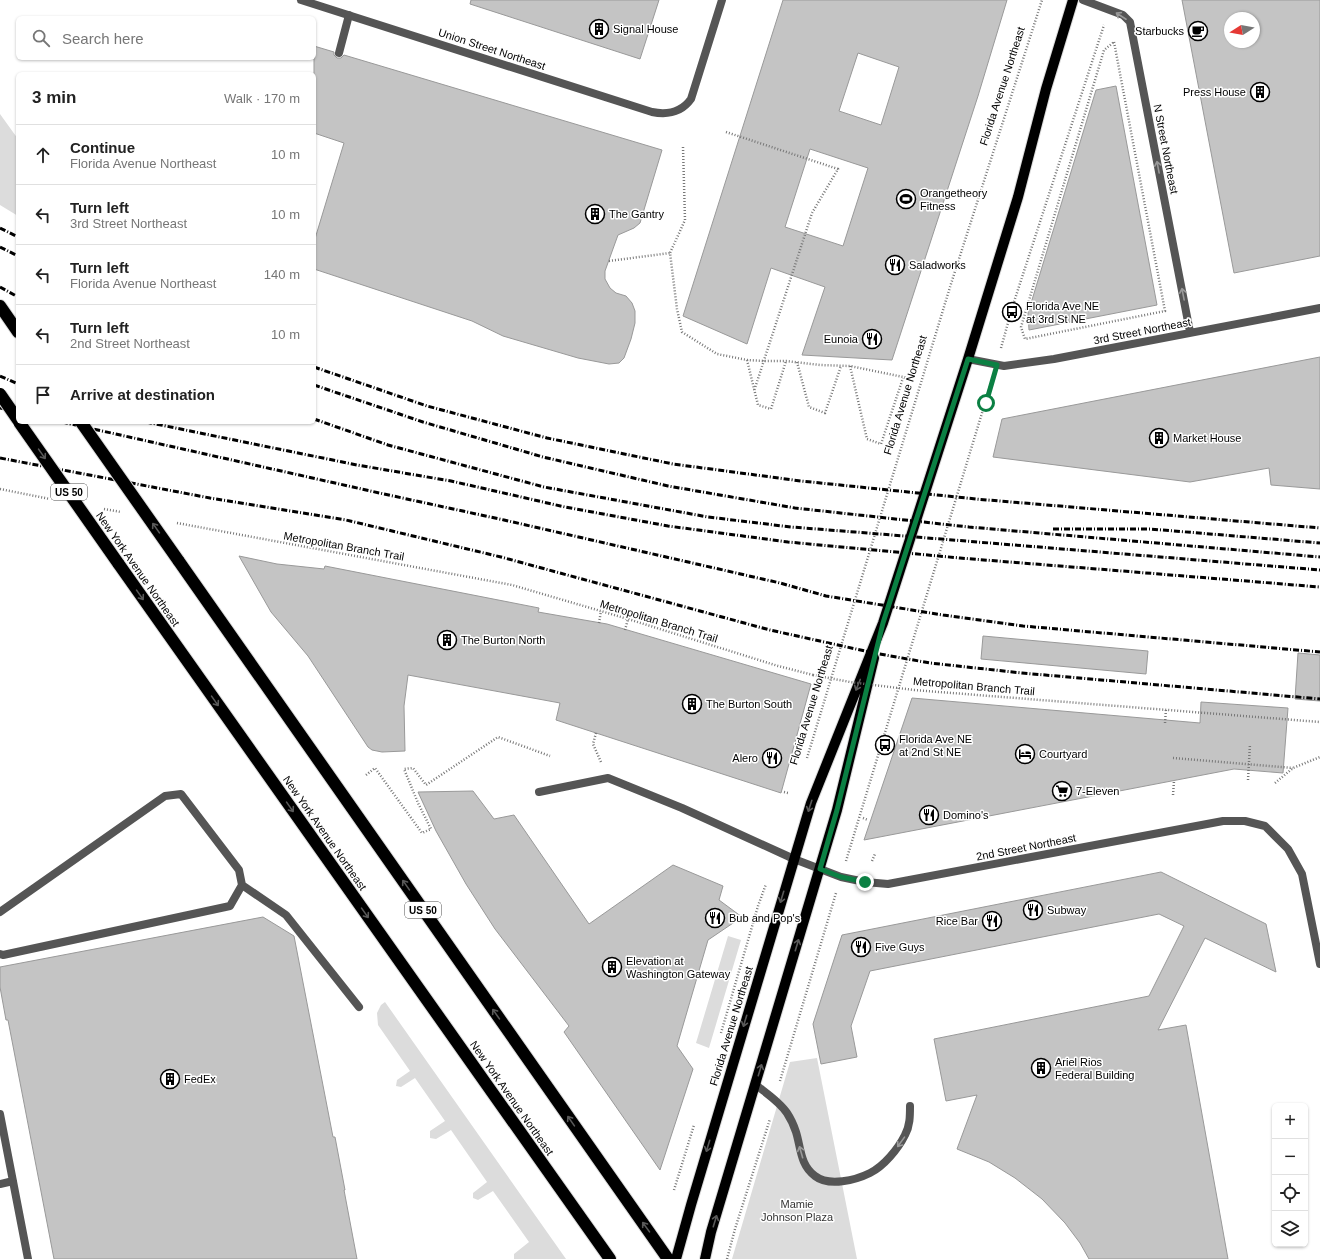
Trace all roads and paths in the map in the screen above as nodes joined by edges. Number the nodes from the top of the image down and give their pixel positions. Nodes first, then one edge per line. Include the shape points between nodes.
1 (301, 0) edge
2 (722, 0) edge
3 (1042, 0) edge
4 (1073, 0) edge
5 (1083, 0) edge
6 (349, 15) junction
7 (1099, 39) dead end
8 (339, 53) dead end
9 (726, 132) dead end
10 (683, 147) dead end
11 (670, 253) junction
12 (609, 261) dead end
13 (0, 306) edge
14 (1320, 308) edge
15 (16, 329) edge
16 (1190, 332) junction
17 (1025, 338) joint
18 (968, 359) junction
19 (747, 360) junction
20 (786, 361) junction
21 (764, 362) junction
22 (797, 362) junction
23 (997, 365) junction
24 (841, 366) junction
25 (850, 366) junction
26 (903, 378) junction
27 (913, 379) dead end
28 (754, 391) junction
29 (0, 394) edge
30 (16, 417) edge
31 (21, 424) edge
32 (82, 424) edge
33 (0, 490) edge
34 (53, 500) dead end
35 (99, 508) dead end
36 (122, 513) dead end
37 (175, 523) dead end
38 (601, 611) junction
39 (628, 619) junction
40 (599, 623) dead end
41 (883, 623) junction
42 (625, 630) dead end
43 (1166, 709) junction
44 (1320, 722) edge
45 (1165, 723) dead end
46 (596, 733) dead end
47 (1250, 744) dead end
48 (550, 756) dead end
49 (1173, 758) dead end
50 (1320, 758) edge
51 (807, 759) dead end
52 (1249, 764) junction
53 (1293, 768) junction
54 (366, 775) dead end
55 (608, 778) junction
56 (1248, 780) dead end
57 (1174, 781) dead end
58 (1275, 783) dead end
59 (539, 792) dead end
60 (784, 792) dead end
61 (788, 793) dead end
62 (1173, 795) dead end
63 (863, 818) dead end
64 (868, 820) dead end
65 (856, 824) dead end
66 (874, 854) dead end
67 (794, 860) junction
68 (872, 861) dead end
69 (820, 869) junction
70 (242, 885) junction
71 (758, 906) dead end
72 (0, 912) edge
73 (825, 928) dead end
74 (0, 954) edge
75 (1320, 964) edge
76 (359, 1007) dead end
77 (719, 1039) dead end
78 (782, 1071) dead end
79 (756, 1085) junction
80 (910, 1106) dead end
81 (0, 1114) edge
82 (770, 1117) dead end
83 (694, 1123) dead end
84 (682, 1163) dead end
85 (13, 1181) junction
86 (0, 1184) edge
87 (28, 1259) edge
88 (610, 1259) edge
89 (668, 1259) edge
90 (676, 1259) edge
91 (705, 1259) edge
92 (727, 1259) edge

1 - 6 street, Union Street Northeast
2 - 6 street, Union Street Northeast via 691,99 683,108 665,114
3 - 51 path, Florida Avenue Northeast via 950,287
4 - 18 main road, Florida Avenue Northeast via 1018,197
16 -> 5 street, N Street Northeast via 1130,22 1123,14
6 - 8 street
7 - 23 path via 1013,305
9 - 21 path via 838,169 812,213
10 - 11 path via 685,220
11 - 12 path
11 - 19 path via 682,332 717,354
13 - 15 highway
14 - 16 street, 3rd Street Northeast
16 - 23 street, 3rd Street Northeast via 1054,359
17 - 17 path via 1165,311 1114,42 1104,50 1082,122 1021,327
18 - 23 street, 3rd Street Northeast
18 - 41 main road, Florida Avenue Northeast
19 - 21 path
19 - 28 path
20 - 21 path
20 - 22 path
20 - 28 path via 771,409 758,405
21 - 28 path
22 - 24 path
22 - 24 path via 809,407 825,413
23 - 65 path
24 - 25 path
25 - 26 path
25 - 26 path via 867,439 881,444
26 - 27 path
29 - 30 highway, New York Avenue Northeast / US 50, bridge
31 -> 88 highway, New York Avenue Northeast / US 50, bridge
89 -> 32 highway, US 50, bridge
33 - 34 path
35 - 36 path
37 - 38 path, Metropolitan Branch Trail via 489,580
38 - 39 path, Metropolitan Branch Trail
38 - 40 path
39 - 42 path
39 - 43 path, Metropolitan Branch Trail, bridge via 778,666 850,682 914,690
41 -> 67 main road, Florida Avenue Northeast via 811,803
41 - 69 main road, Florida Avenue Northeast
43 - 44 path, Metropolitan Branch Trail
43 - 45 path
46 - 55 path via 593,744
47 - 52 path
48 - 54 path via 498,737 426,784 413,768 404,769 431,829 422,833 376,768
49 - 52 path
50 - 53 path
52 - 53 path
52 - 56 path
53 - 58 path
55 - 59 street
55 - 67 street, 2nd Street Northeast via 682,808
57 - 62 path
60 - 61 path
63 - 64 path
66 - 68 path
67 - 69 street, 2nd Street Northeast
67 -> 90 main road, Florida Avenue Northeast
69 - 75 street, 2nd Street Northeast via 841,877 888,884 1223,821 1245,821 1266,826 1288,849 1302,874
79 -> 69 main road, Florida Avenue Northeast
70 - 72 street via 239,870 181,794 165,796
70 - 74 street via 230,906
70 - 76 street via 286,915
71 - 77 path
73 - 78 path
80 -> 79 street via 906,1135 890,1157 870,1173 845,1182 829,1181 815,1177 805,1165 796,1132 787,1112
91 -> 79 main road, Florida Avenue Northeast
81 - 85 street
82 - 92 path
83 - 84 path
85 - 86 street
85 - 87 street

